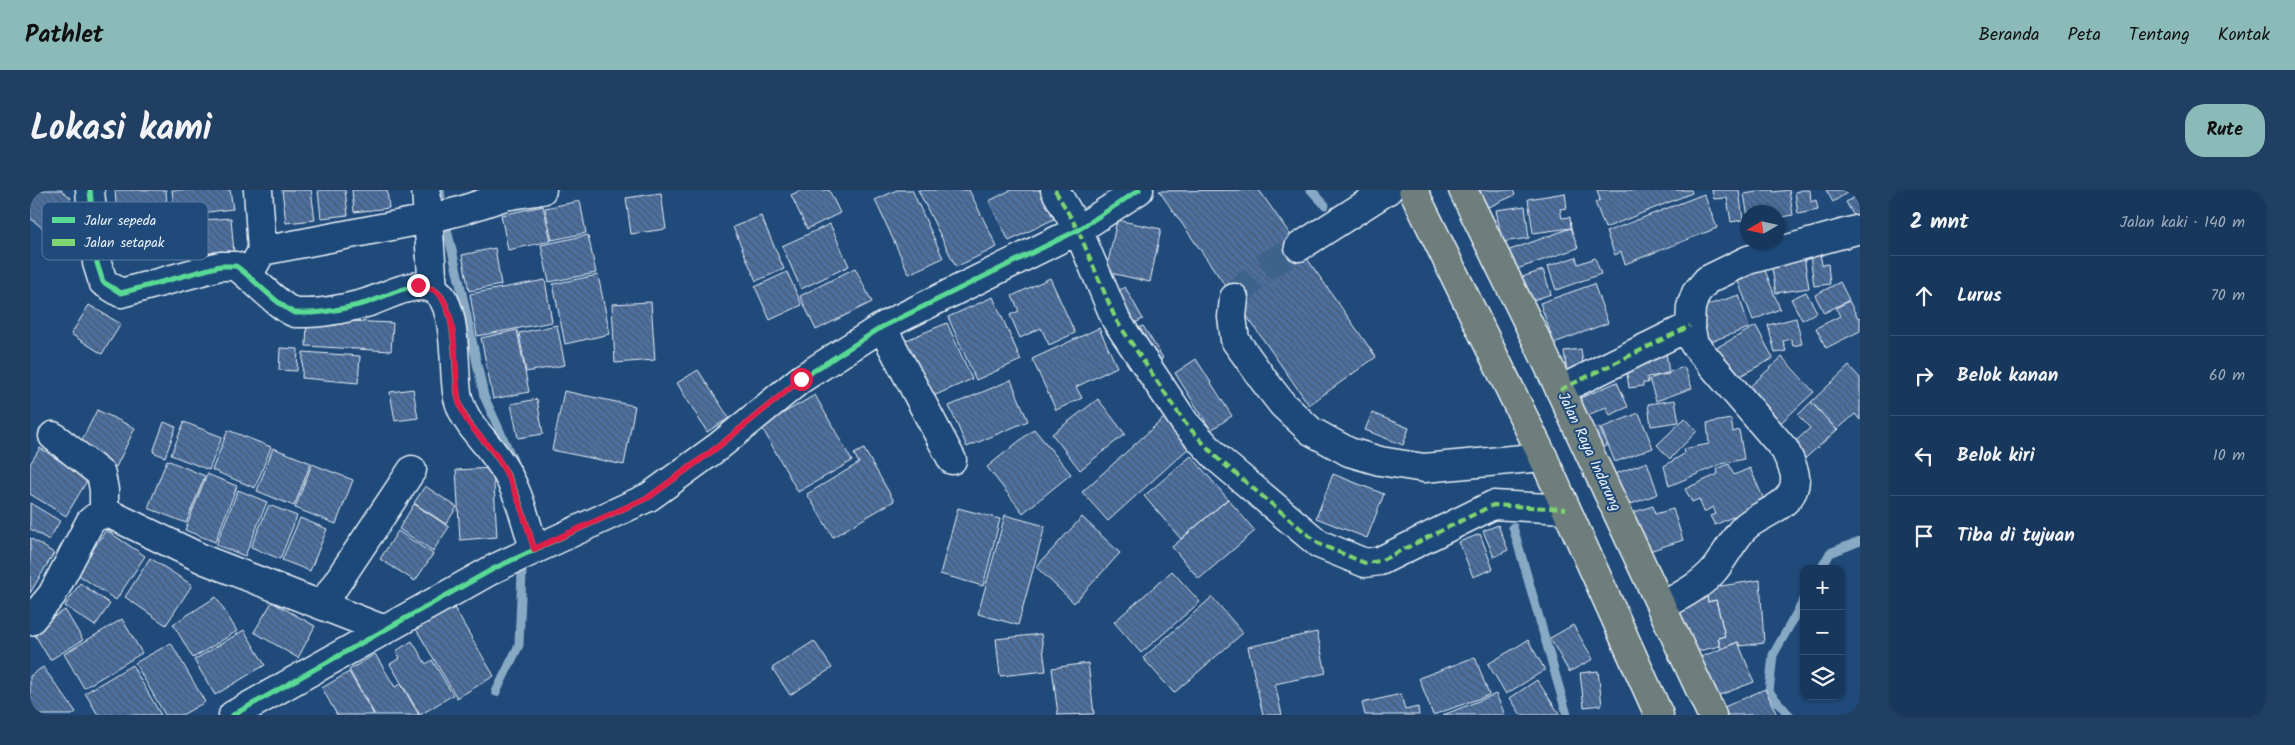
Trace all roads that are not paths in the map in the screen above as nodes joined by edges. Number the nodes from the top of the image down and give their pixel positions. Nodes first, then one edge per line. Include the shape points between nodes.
1 (258, 190) edge
2 (426, 190) edge
3 (542, 190) edge
4 (1055, 190) edge
5 (1139, 190) edge
6 (1388, 190) edge
7 (1413, 190) edge
8 (1463, 190) edge
9 (441, 216) junction
10 (1860, 229) edge
11 (1078, 230) junction
12 (1298, 247) tunnel mouth
13 (262, 251) junction
14 (97, 260) edge
15 (248, 275) junction
16 (433, 289) junction
17 (1234, 298) tunnel mouth
18 (1690, 326) junction
19 (882, 327) junction
20 (1560, 390) junction
21 (54, 436) dead end
22 (1543, 457) junction
23 (952, 460) dead end
24 (412, 470) dead end
25 (1566, 509) junction
26 (104, 513) junction
27 (534, 549) junction
28 (322, 605) junction
29 (1662, 607) junction
30 (30, 621) edge
31 (385, 630) junction
32 (233, 715) edge
33 (1659, 715) edge
34 (1712, 715) edge

1 - 13 street
2 - 9 street
3 - 9 street via 505,196
4 - 11 street
5 - 11 street
6 - 12 street
7 - 22 highway
8 - 20 highway, Jalan Raya Indarung
9 - 13 street
9 - 16 street
10 - 18 street via 1748,260 1707,280 1696,293 1691,306
11 - 19 street
11 - 25 street via 1116,320 1185,423 1217,458 1319,544 1365,563 1380,561 1492,504
13 - 15 street
14 - 15 street via 103,282 121,293 220,266 236,266
15 - 16 street via 296,313 320,313 366,303 418,285
16 - 27 street via 445,301 452,327 458,398 468,422 498,458 511,483
17 - 22 street via 1235,340 1264,382 1311,432 1349,452 1424,468
18 - 20 street
18 - 29 street via 1694,344 1785,450 1794,470 1795,482 1792,493 1745,527 1713,570 1690,591
19 - 23 street
19 - 27 street via 801,379 719,446 649,497
20 - 29 highway, Jalan Raya Indarung
21 - 26 street via 101,474
22 - 25 highway
24 - 28 street
25 - 33 highway
26 - 28 street via 205,560
26 - 30 street via 90,522 52,595
27 - 31 street
28 - 31 street
29 - 34 highway, Jalan Raya Indarung
31 - 32 street

